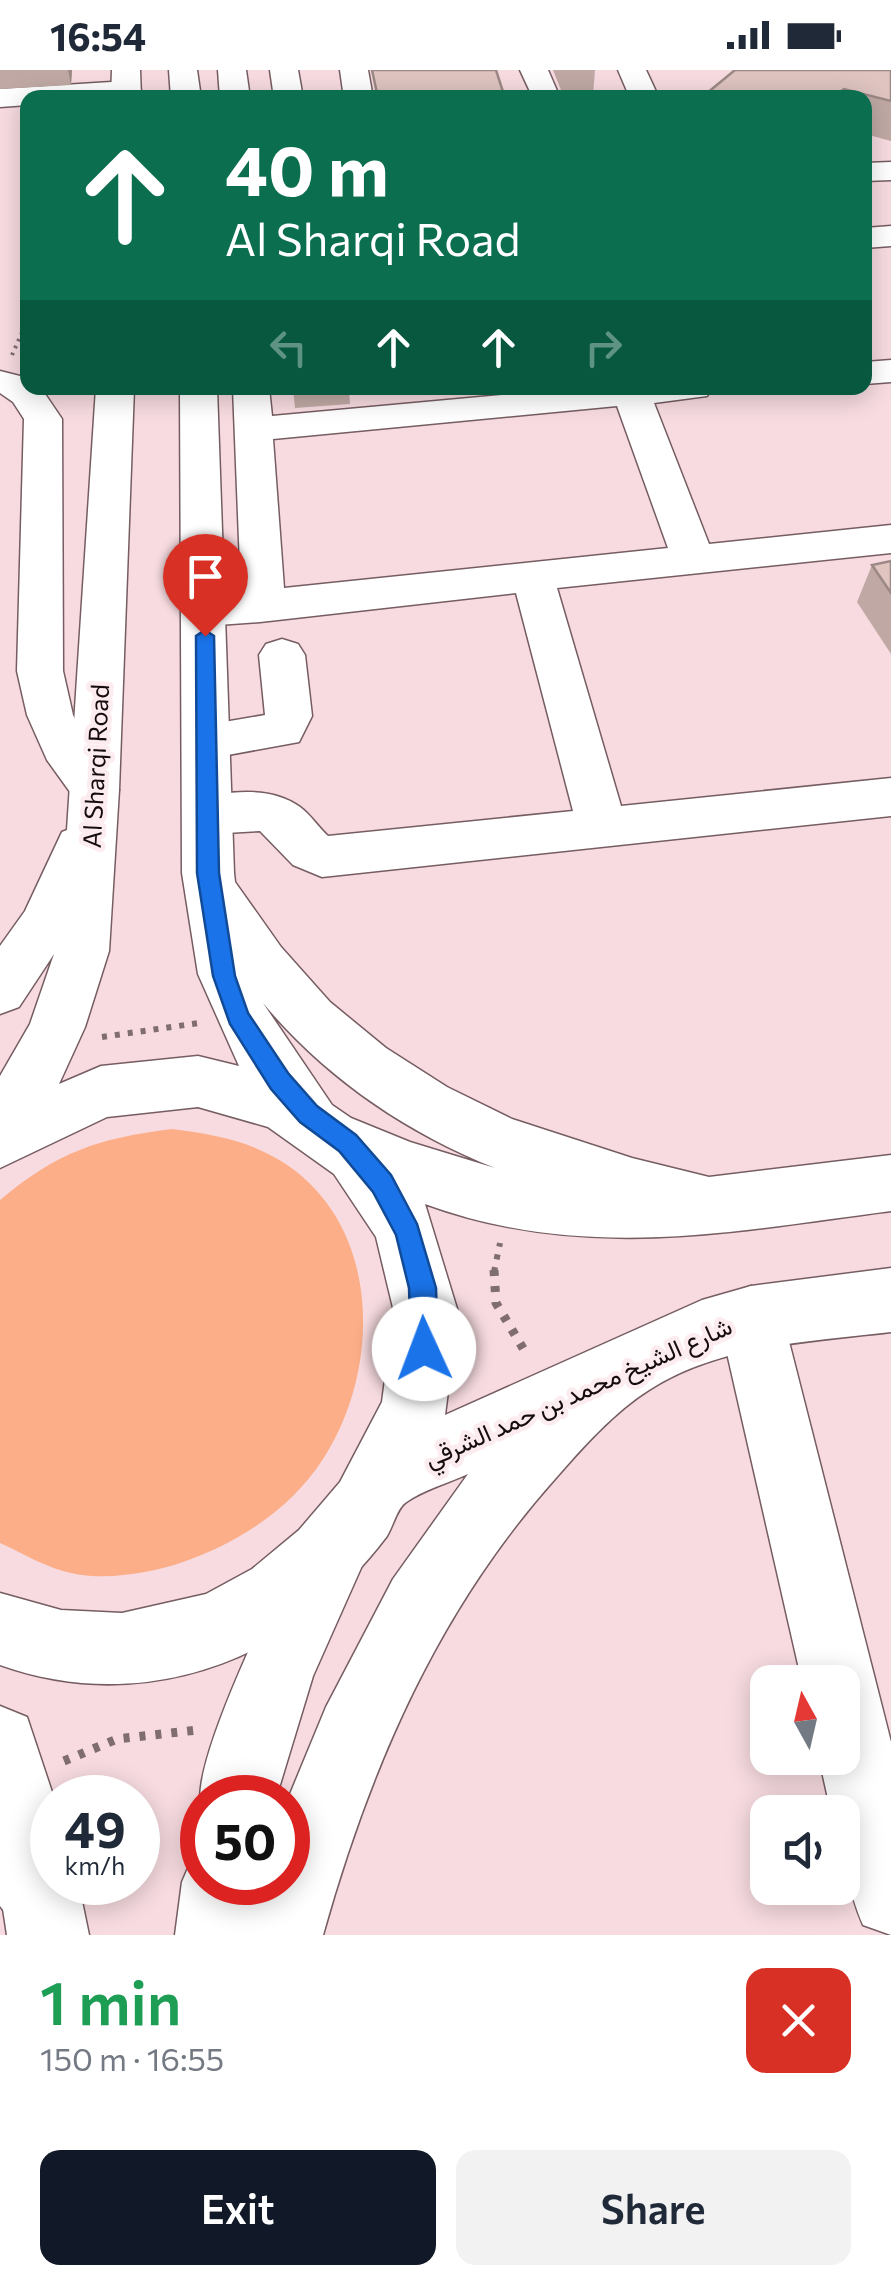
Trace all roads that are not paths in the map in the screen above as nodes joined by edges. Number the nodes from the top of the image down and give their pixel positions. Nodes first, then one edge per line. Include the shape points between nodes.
1 (126, 86) edge
2 (4, 89) edge
3 (26, 395) edge
4 (115, 395) edge
5 (199, 395) edge
6 (252, 395) edge
7 (611, 395) edge
8 (633, 395) edge
9 (254, 429) junction
10 (891, 539) edge
11 (694, 560) junction
12 (534, 578) junction
13 (260, 607) junction
14 (204, 611) junction
15 (282, 655) dead end
16 (206, 741) junction
17 (95, 790) junction
18 (891, 797) edge
19 (208, 815) junction
20 (602, 828) junction
21 (208, 873) junction
22 (0, 990) edge
23 (0, 1125) edge
24 (328, 1129) junction
25 (0, 1141) edge
26 (891, 1183) edge
27 (704, 1204) junction
28 (891, 1300) edge
29 (750, 1318) junction
30 (628, 1364) junction
31 (387, 1476) junction
32 (336, 1546) junction
33 (0, 1629) edge
34 (835, 1665) edge
35 (245, 1764) edge
36 (860, 1770) edge
37 (891, 1896) edge
38 (219, 1905) edge
39 (216, 1935) edge
40 (282, 1935) edge

1 - 2 main road
3 - 17 main road via 43,419 40,671 64,747
4 - 17 main road, Al Sharqi Road
5 - 14 main road
6 - 9 main road
7 - 9 main road
8 - 11 main road
9 - 13 main road
10 - 11 main road
11 - 12 main road
12 - 13 main road
12 - 20 main road
13 - 14 main road
14 - 16 main road
15 - 16 main road via 288,724 272,734
16 - 19 main road
17 - 22 main road via 77,855 44,924
17 - 23 main road, Al Sharqi Road via 82,951 57,1028
18 - 20 main road
19 - 20 main road via 269,814 322,857
19 - 21 main road
21 - 24 main road via 216,941 238,1017 280,1081
21 - 27 main road via 276,982 386,1081 526,1156 616,1186
24 - 25 main road via 257,1091 200,1080 143,1082 83,1096
24 - 27 main road via 446,1185 513,1201 631,1210
24 - 31 main road via 382,1183 408,1232 422,1288 424,1349 413,1413
26 - 27 main road
28 - 29 main road, شارع الشيخ محمد بن حمد الشرقي
29 - 30 main road, شارع الشيخ محمد بن حمد الشرقي
29 - 34 main road
30 - 31 main road, شارع الشيخ محمد بن حمد الشرقي
30 - 40 main road via 546,1437 471,1526 402,1635 340,1764
31 - 32 main road
32 - 33 main road via 273,1600 198,1636 118,1652 40,1646
32 - 35 main road via 292,1630
36 - 37 main road
38 - 39 main road

